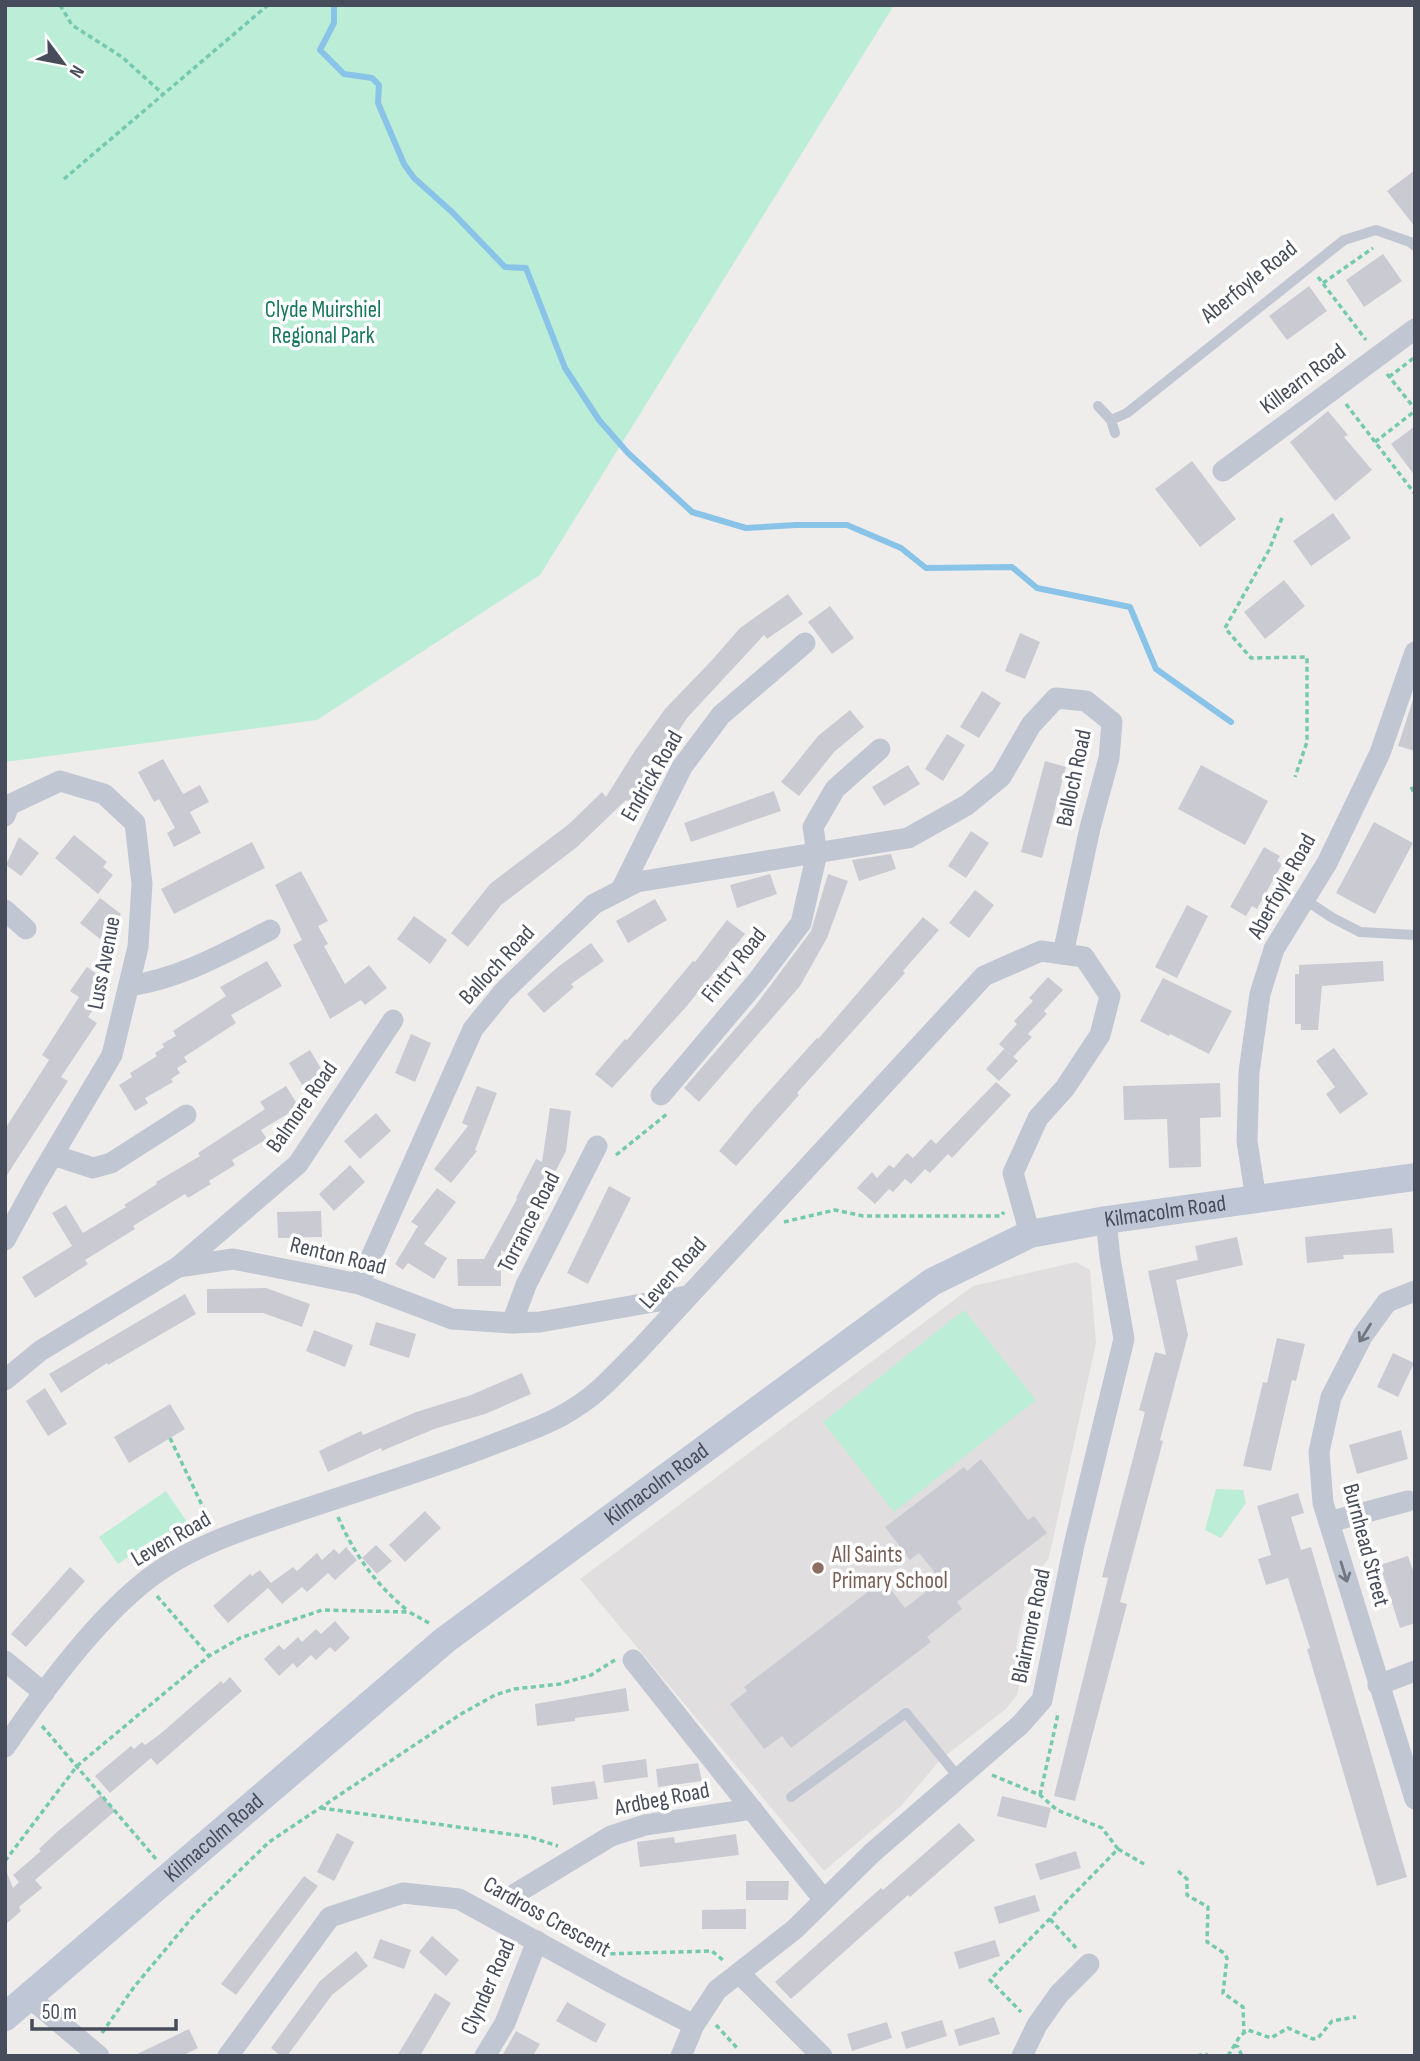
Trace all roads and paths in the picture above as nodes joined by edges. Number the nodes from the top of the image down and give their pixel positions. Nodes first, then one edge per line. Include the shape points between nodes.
1 (60, 5) edge
2 (268, 5) edge
3 (163, 95) junction
4 (64, 179) dead end
5 (1391, 235) junction
6 (1415, 246) edge
7 (1309, 281) dead end
8 (1323, 283) junction
9 (1415, 328) edge
10 (1376, 357) junction
11 (1415, 357) edge
12 (1389, 377) junction
13 (1334, 389) junction
14 (1098, 406) dead end
15 (1415, 410) edge
16 (1111, 420) junction
17 (1115, 433) dead end
18 (1375, 442) junction
19 (1223, 471) dead end
20 (1415, 495) edge
21 (1282, 518) dead end
22 (805, 643) dead end
23 (1415, 652) edge
24 (880, 749) dead end
25 (1295, 777) dead end
26 (1411, 787) dead end
27 (1415, 794) edge
28 (5, 816) edge
29 (817, 853) junction
30 (621, 890) junction
31 (1304, 899) junction
32 (5, 911) edge
33 (26, 929) dead end
34 (270, 930) dead end
35 (1415, 934) edge
36 (1063, 954) junction
37 (129, 986) junction
38 (393, 1020) dead end
39 (661, 1095) joint
40 (186, 1115) dead end
41 (597, 1146) joint
42 (53, 1155) junction
43 (1415, 1177) edge
44 (1018, 1190) junction
45 (1256, 1199) junction
46 (759, 1219) junction
47 (1106, 1220) junction
48 (1030, 1234) junction
49 (5, 1240) edge
50 (178, 1268) junction
51 (359, 1284) junction
52 (1415, 1291) edge
53 (687, 1296) junction
54 (512, 1323) junction
55 (5, 1380) edge
56 (170, 1438) dead end
57 (331, 1499) junction
58 (1408, 1501) dead end
59 (1329, 1522) junction
60 (218, 1539) junction
61 (145, 1581) junction
62 (409, 1612) junction
63 (445, 1640) junction
64 (209, 1656) junction
65 (634, 1660) joint
66 (5, 1661) edge
67 (1415, 1671) edge
68 (1378, 1685) junction
69 (44, 1693) junction
70 (1040, 1703) junction
71 (29, 1712) junction
72 (5, 1747) edge
73 (980, 1760) junction
74 (77, 1766) junction
75 (959, 1778) junction
76 (1040, 1795) junction
77 (791, 1797) dead end
78 (1415, 1799) edge
79 (319, 1808) junction
80 (752, 1809) junction
81 (1118, 1849) junction
82 (582, 1853) junction
83 (5, 1861) edge
84 (1144, 1864) dead end
85 (1178, 1871) dead end
86 (170, 1875) junction
87 (515, 1894) dead end
88 (824, 1900) junction
89 (1051, 1919) junction
90 (537, 1941) junction
91 (562, 1955) junction
92 (1089, 1964) joint
93 (739, 1973) junction
94 (29, 1997) junction
95 (5, 2017) edge
96 (1356, 2017) dead end
97 (699, 2018) junction
98 (1036, 2028) junction
99 (1244, 2033) junction
100 (1234, 2045) junction
101 (738, 2049) dead end
102 (97, 2054) edge
103 (228, 2056) edge
104 (485, 2056) edge
105 (681, 2056) edge
106 (822, 2056) edge
107 (1022, 2056) edge
108 (1197, 2056) edge
109 (1209, 2056) edge
110 (1228, 2056) edge
111 (1241, 2056) edge

1 - 3 path via 72,25 122,57
2 - 3 path
3 - 4 path
5 - 6 lane, Aberfoyle Road
5 - 8 path
5 - 16 lane, Aberfoyle Road via 1376,230 1344,240 1127,413
7 - 8 path via 1317,276
8 - 10 path
9 - 10 street, Killearn Road
10 - 12 path
10 - 13 street, Killearn Road
11 - 12 path
12 - 15 path
13 - 18 path
13 - 19 street, Killearn Road
14 - 16 lane
15 - 18 path
16 - 17 lane
18 - 20 path
21 - 25 path via 1225,628 1251,658 1307,657 1307,742
22 - 30 street, Endrick Road via 721,715 682,767
23 - 31 street, Aberfoyle Road via 1380,753
24 - 29 street via 835,789 813,827
26 - 27 path
28 - 37 street, Luss Avenue via 9,805 60,781 104,794 135,823 142,884 138,947
29 - 30 street, Balloch Road via 637,882
29 - 36 street, Balloch Road via 908,838 955,812 1001,777 1031,725 1056,698 1086,701 1112,722 1109,758
29 - 39 street, Fintry Road via 801,923
30 - 51 street, Balloch Road via 594,904 503,992 473,1030
31 - 35 lane via 1360,932
31 - 45 street, Aberfoyle Road via 1274,949 1260,995 1249,1072 1247,1141
32 - 33 street
34 - 37 street via 193,968
36 - 44 street via 1084,957 1110,996 1100,1035 1065,1088 1038,1118 1013,1172
36 - 46 street, Leven Road via 1041,951 984,976
37 - 42 street, Luss Avenue via 112,1055
38 - 50 street, Balmore Road via 298,1164
39 - 41 path via 667,1115 614,1156
40 - 42 street via 111,1163 93,1167
41 - 54 street, Torrance Road via 526,1285
42 - 49 street, Luss Avenue
43 - 45 main road, Kilmacolm Road
44 - 46 path via 1001,1216 863,1216 835,1210 786,1222
44 - 48 street
45 - 47 main road, Kilmacolm Road
46 - 53 street, Leven Road
47 - 48 main road, Kilmacolm Road
47 - 70 street, Blairmore Road via 1124,1339
48 - 63 main road, Kilmacolm Road via 932,1282
50 - 51 street, Renton Road via 233,1259
50 - 55 street, Renton Road via 40,1351
51 - 54 street, Renton Road via 452,1319
52 -> 59 street, Burnhead Street via 1387,1302 1363,1335 1331,1398 1319,1452
53 - 54 street, Renton Road
53 - 57 street, Leven Road via 602,1387 553,1422 450,1462
56 - 60 path
57 - 60 street, Leven Road
57 - 62 path via 349,1544 383,1591
58 - 59 street
59 -> 68 street, Burnhead Street
60 - 61 street, Leven Road
61 - 64 path
61 - 69 street, Leven Road via 106,1618
62 - 63 path
62 - 64 path via 322,1610 240,1638
63 - 86 main road, Kilmacolm Road
64 - 74 path
65 - 79 path via 619,1657 591,1675 495,1695
65 - 80 street, Ardbeg Road
66 - 69 street
67 - 68 street
68 - 78 street, Burnhead Street
69 - 71 street, Leven Road
70 - 73 street, Blairmore Road
70 - 76 path via 1058,1714
71 - 72 street, Leven Road
71 - 74 path
73 - 75 street, Blairmore Road
73 - 76 path via 994,1777
74 - 83 path
74 - 86 path
75 - 77 lane via 906,1713
75 - 88 street, Blairmore Road
76 - 81 path via 1057,1810 1102,1828
79 - 82 path via 530,1838
79 - 102 path via 268,1842 196,1913 135,1987
80 - 82 street, Ardbeg Road via 645,1825 611,1836
80 - 88 street, Ardbeg Road
81 - 84 path
81 - 89 path
82 - 87 street, Ardbeg Road
85 - 99 path via 1187,1879 1187,1895 1208,1907 1207,1942 1227,1958 1223,1993 1243,2007
86 - 94 main road, Kilmacolm Road
88 - 93 street, Blairmore Road
89 - 92 path
89 - 98 path via 990,1980
90 - 91 street, Cardross Crescent
90 - 103 street, Cardross Crescent via 459,1899 403,1893 330,1917
90 - 104 street, Clynder Road via 505,2023
91 - 93 path via 712,1951
91 - 97 street, Cardross Crescent via 614,1984
92 - 98 street via 1059,1994
93 - 97 street, Blairmore Road via 717,1990
93 - 106 street
94 - 95 main road, Kilmacolm Road
94 - 102 street
96 - 99 path via 1332,2021 1313,2039 1288,2028 1271,2038 1254,2031
97 - 101 path
97 - 105 street, Blairmore Road
98 - 107 street
99 - 100 path
100 - 110 path
100 - 111 path
108 - 109 path

